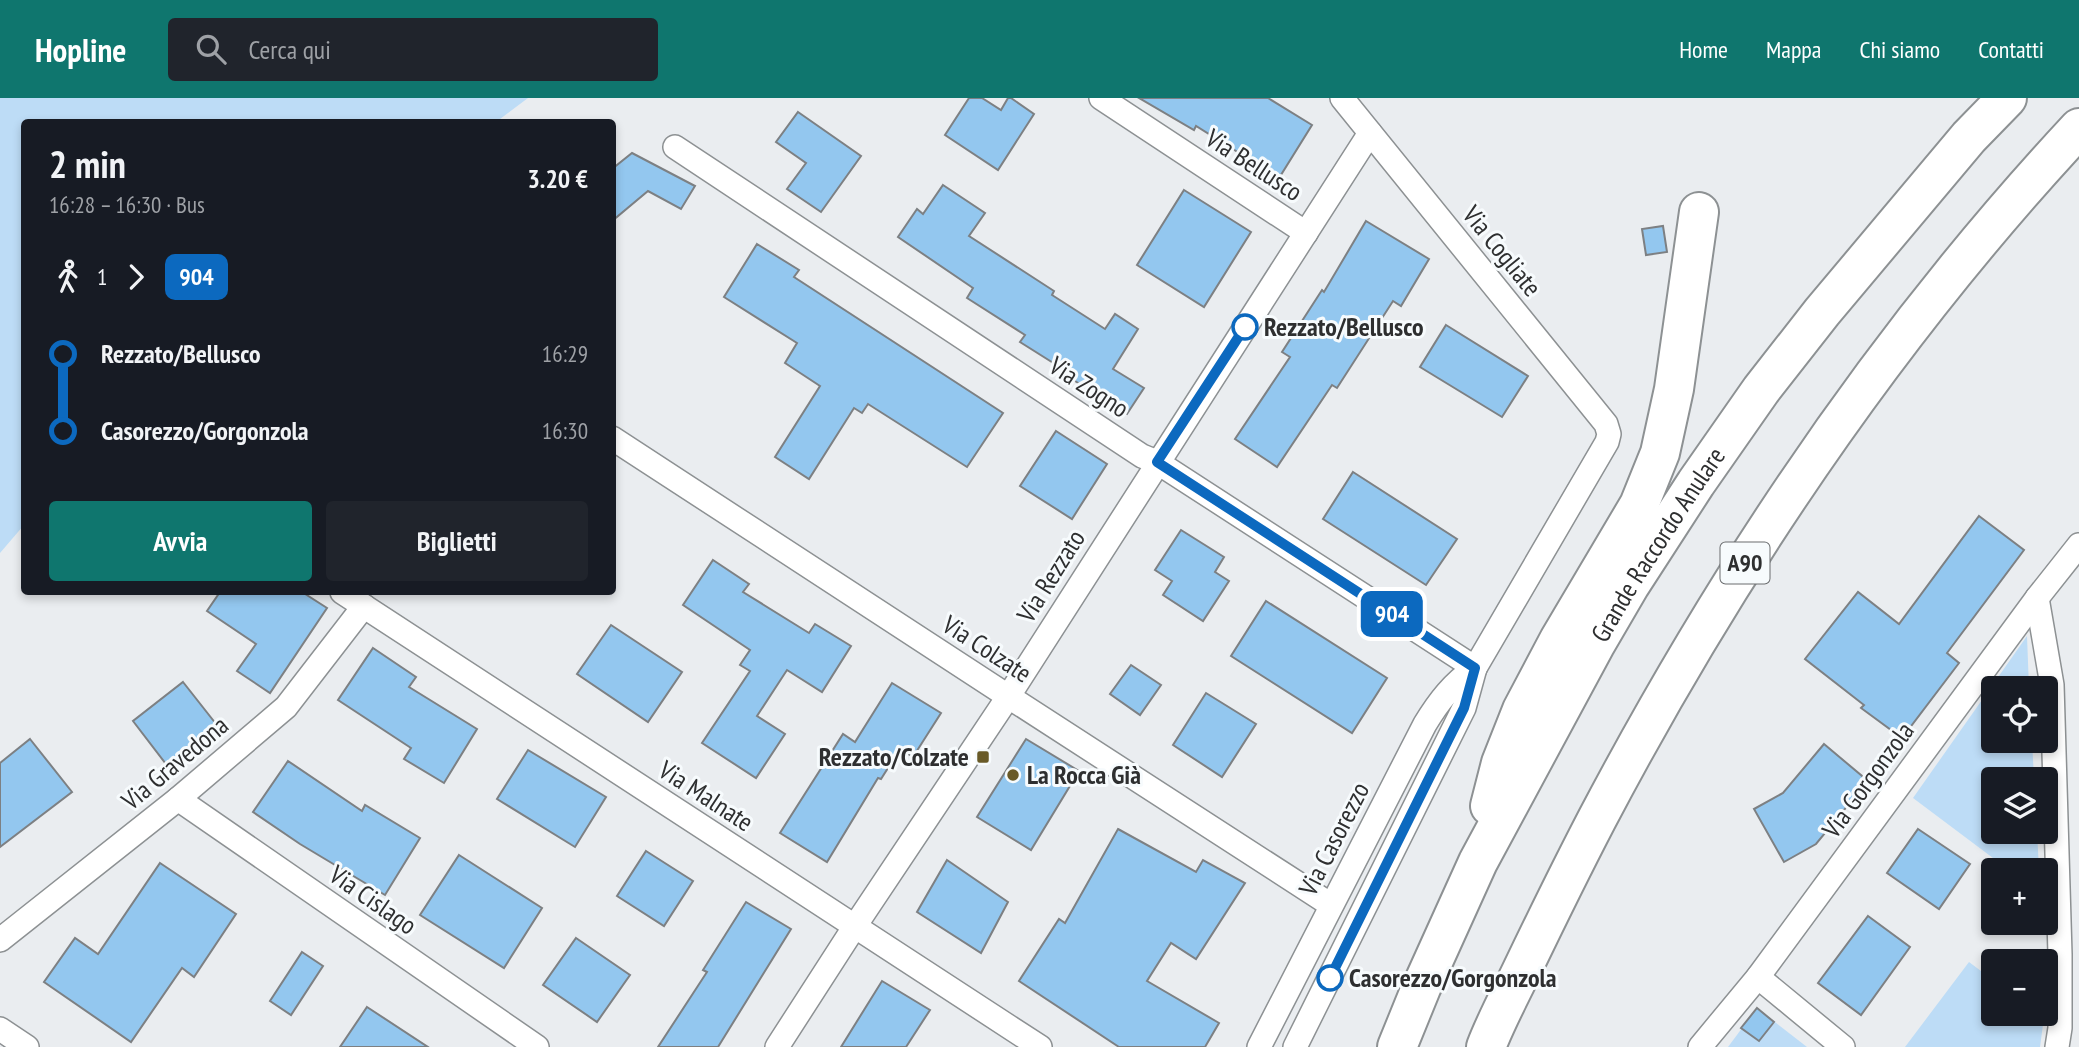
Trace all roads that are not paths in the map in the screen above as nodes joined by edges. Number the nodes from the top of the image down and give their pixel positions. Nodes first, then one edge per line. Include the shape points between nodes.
1 (1101, 98) edge
2 (1342, 98) edge
3 (2007, 98) edge
4 (2079, 128) edge
5 (1370, 133) junction
6 (675, 147) dead end
7 (1699, 212) dead end
8 (1306, 233) junction
9 (616, 441) edge
10 (1607, 442) joint
11 (1157, 462) junction
12 (2079, 545) edge
13 (347, 595) edge
14 (2037, 598) junction
15 (364, 606) junction
16 (1475, 668) junction
17 (1008, 697) junction
18 (178, 799) junction
19 (1478, 862) junction
20 (1331, 905) junction
21 (855, 926) junction
22 (0, 940) edge
23 (1758, 977) junction
24 (0, 1029) edge
25 (27, 1047) edge
26 (537, 1047) edge
27 (777, 1047) edge
28 (1040, 1047) edge
29 (1259, 1047) edge
30 (1295, 1047) edge
31 (1397, 1047) edge
32 (1486, 1047) edge
33 (1700, 1047) edge
34 (1843, 1047) edge
35 (2057, 1047) edge

1 - 8 street, Via Bellusco
2 - 5 street, Via Cogliate
3 - 19 highway, Grande Raccordo Anulare via 1822,312 1696,483 1595,645
4 - 32 highway, A90 via 1960,264 1892,352 1737,574 1615,785
5 - 8 street, Via Rezzato
5 - 10 street, Via Cogliate via 1606,424
6 - 11 street, Via Zogno
7 - 19 highway via 1674,389 1660,453 1639,505 1559,640 1510,737
8 - 11 street, Via Rezzato
9 - 17 street, Via Colzate
10 - 16 street, Via Casorezzo
11 - 16 street, Via Zogno
11 - 17 street, Via Rezzato
12 - 14 street, Via Gorgonzola
13 - 15 street, Via Malnate
14 - 23 street, Via Gorgonzola
14 - 35 street via 2052,685 2060,954
15 - 18 street, Via Gravedona via 286,707
15 - 21 street, Via Malnate
16 - 20 street, Via Casorezzo via 1456,682 1425,724
16 - 30 street, Via Casorezzo via 1464,708
17 - 20 street, Via Colzate
17 - 21 street, Via Rezzato
18 - 22 street, Via Gravedona
18 - 26 street, Via Cislago
19 - 31 highway, Grande Raccordo Anulare
20 - 29 street, Via Casorezzo
21 - 27 street, Via Rezzato
21 - 28 street, Via Malnate
23 - 33 street, Via Gorgonzola
23 - 34 street
24 - 25 street

